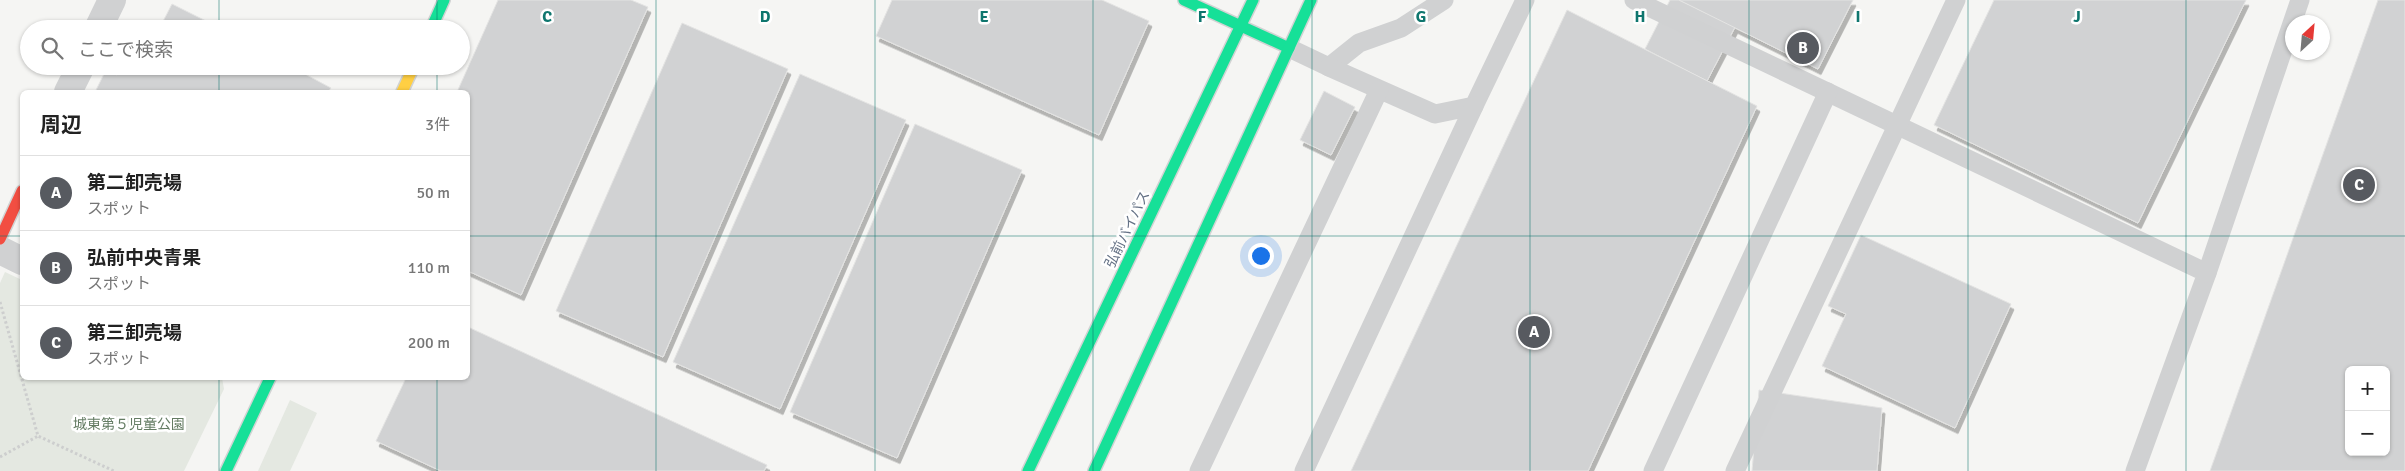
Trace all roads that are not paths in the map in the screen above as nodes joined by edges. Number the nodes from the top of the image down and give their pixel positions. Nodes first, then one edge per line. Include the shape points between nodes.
1 (112, 0) edge
2 (444, 0) edge
3 (1184, 0) edge
4 (1253, 0) edge
5 (1311, 0) edge
6 (1444, 0) edge
7 (1525, 0) edge
8 (1634, 0) edge
9 (1956, 0) edge
10 (2300, 0) edge
11 (102, 20) edge
12 (435, 20) edge
13 (1241, 26) junction
14 (1289, 48) junction
15 (1329, 67) junction
16 (76, 75) edge
17 (410, 75) edge
18 (69, 90) edge
19 (403, 90) edge
20 (1380, 90) junction
21 (1828, 92) junction
22 (1474, 106) junction
23 (1898, 126) junction
24 (20, 195) edge
25 (0, 239) edge
26 (0, 250) edge
27 (20, 260) edge
28 (2208, 273) junction
29 (267, 380) edge
30 (226, 471) edge
31 (1028, 471) edge
32 (1094, 471) edge
33 (1199, 471) edge
34 (1304, 471) edge
35 (1653, 471) edge
36 (1735, 471) edge
37 (2135, 471) edge

1 - 11 street
2 - 12 main road
3 - 13 main road
4 - 13 main road, 弘前バイパス
5 - 14 main road
6 - 15 lane via 1401,28 1359,42
7 - 22 lane
8 - 21 lane
9 - 23 lane
10 - 28 lane
13 - 14 main road
13 - 31 main road, 弘前バイパス
14 - 15 lane
14 - 32 main road
15 - 20 lane
16 - 18 street
17 - 19 main road
20 - 22 lane via 1435,114
20 - 33 lane
21 - 23 lane
21 - 35 lane
22 - 34 lane
23 - 28 lane
23 - 36 lane
24 - 25 main road
26 - 27 street
28 - 37 lane
29 - 30 main road

